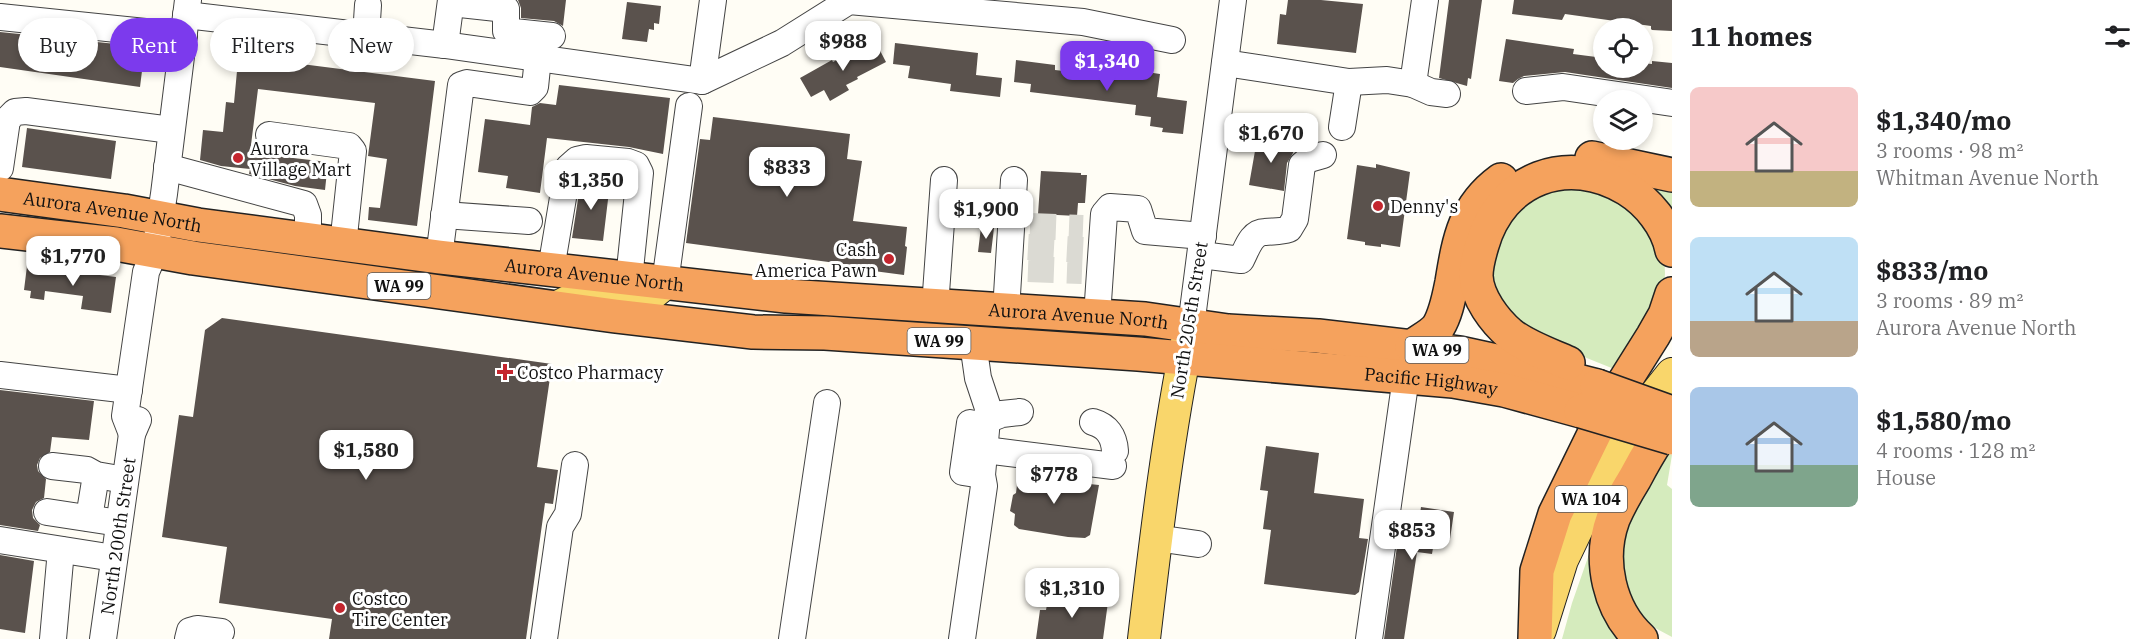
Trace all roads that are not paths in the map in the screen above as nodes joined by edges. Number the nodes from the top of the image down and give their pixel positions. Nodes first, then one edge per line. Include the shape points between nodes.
1 (713, 0) edge
2 (1233, 0) edge
3 (1425, 0) edge
4 (451, 1) edge
5 (849, 1) edge
6 (368, 4) dead end
7 (1084, 11) edge
8 (0, 17) edge
9 (186, 17) edge
10 (367, 18) edge
11 (328, 32) edge
12 (552, 36) dead end
13 (1172, 40) dead end
14 (414, 41) edge
15 (445, 45) junction
16 (538, 58) junction
17 (1225, 63) junction
18 (702, 81) junction
19 (1349, 82) junction
20 (1413, 84) junction
21 (1526, 91) dead end
22 (1447, 94) dead end
23 (1672, 104) edge
24 (689, 106) dead end
25 (1342, 127) dead end
26 (171, 130) junction
27 (269, 135) dead end
28 (1323, 155) dead end
29 (167, 167) junction
30 (0, 168) edge
31 (1672, 176) edge
32 (944, 180) dead end
33 (1014, 180) dead end
34 (0, 194) edge
35 (444, 215) junction
36 (160, 218) junction
37 (529, 221) dead end
38 (0, 231) edge
39 (308, 240) junction
40 (343, 245) junction
41 (1202, 245) junction
42 (1672, 250) edge
43 (155, 251) junction
44 (439, 257) junction
45 (551, 269) junction
46 (629, 279) junction
47 (664, 283) junction
48 (1672, 294) edge
49 (935, 307) junction
50 (556, 308) junction
51 (1006, 311) junction
52 (1097, 316) junction
53 (1191, 326) junction
54 (973, 343) junction
55 (1184, 359) junction
56 (1409, 362) junction
57 (1672, 374) edge
58 (0, 375) edge
59 (129, 390) junction
60 (1589, 398) junction
61 (827, 403) dead end
62 (1020, 412) dead end
63 (1672, 413) edge
64 (1672, 419) edge
65 (979, 421) junction
66 (1093, 422) dead end
67 (132, 434) junction
68 (1672, 438) edge
69 (983, 462) junction
70 (574, 465) dead end
71 (52, 466) dead end
72 (96, 475) junction
73 (125, 480) junction
74 (47, 512) dead end
75 (89, 518) junction
76 (119, 523) junction
77 (1156, 538) junction
78 (0, 540) edge
79 (1198, 544) dead end
80 (61, 550) junction
81 (114, 558) junction
82 (221, 632) dead end
83 (53, 639) edge
84 (103, 639) edge
85 (188, 639) edge
86 (544, 639) edge
87 (792, 639) edge
88 (962, 639) edge
89 (1144, 639) edge
90 (1369, 639) edge
91 (1536, 639) edge
92 (1641, 639) edge

1 - 18 street
2 - 17 street, North 205th Street
3 - 20 street
4 - 12 street via 506,9 506,31
4 - 15 street
5 - 7 street
5 - 18 street via 782,43
6 - 10 street
7 - 13 street
8 - 9 street
9 - 11 street
9 - 26 street, North 200th Street
14 - 15 street
15 - 16 street
16 - 18 street
16 - 35 street via 535,87 530,92 461,85
17 - 19 street
17 - 41 street, North 205th Street
19 - 20 street via 1387,80
19 - 25 street
20 - 22 street
21 - 23 street via 1563,87
24 - 47 street
26 - 29 street, North 200th Street
26 - 30 street via 15,112 7,120
27 - 40 street via 349,146 353,151
28 - 41 street via 1302,165 1295,219 1289,229 1280,233 1262,231 1251,238 1241,260
29 - 36 street, North 200th Street
29 - 39 street via 304,204
31 - 56 highway via 1586,157 1558,156 1508,175 1486,191 1469,214 1448,303 1437,328
32 - 49 street
33 - 51 street via 1020,247
34 - 36 highway, Aurora Avenue North / WA 99
35 - 37 street
35 - 44 street
36 - 39 highway, Aurora Avenue North / WA 99
36 - 43 street, North 200th Street
38 - 43 highway, Aurora Avenue North / WA 99
39 - 40 highway, Aurora Avenue North / WA 99
40 - 44 highway, Aurora Avenue North / WA 99
41 - 52 street via 1145,231 1138,209 1110,207 1092,250
41 - 53 street, North 205th Street
42 - 60 highway via 1650,207 1617,183 1595,174 1569,172 1536,179 1514,192 1497,210 1478,258 1476,278 1484,301 1511,335 1583,371
43 - 50 highway, Aurora Avenue North / WA 99
43 - 59 street, North 200th Street via 146,272
43 - 67 street, North 200th Street via 159,274 153,324 139,418
44 - 45 highway, Aurora Avenue North / WA 99
45 - 46 highway, Aurora Avenue North / WA 99
45 - 46 street via 568,168 586,158 628,162 636,165 640,173
46 - 47 highway, Aurora Avenue North / WA 99
47 - 49 highway, Aurora Avenue North / WA 99
47 - 50 main road via 640,299 583,294
48 - 91 highway via 1665,315 1604,414 1555,514 1537,571
49 - 51 highway, Aurora Avenue North / WA 99
50 - 54 highway, Aurora Avenue North / WA 99 via 753,332
51 - 52 highway, Aurora Avenue North / WA 99
52 - 53 highway, Aurora Avenue North / WA 99
53 - 55 main road, North 205th Street
53 - 56 highway, Pacific Highway / WA 99 via 1318,336
54 - 55 highway, Aurora Avenue North / WA 99
54 - 65 street via 988,408
55 - 56 highway, Pacific Highway / WA 99 via 1339,370
55 - 77 main road, North 205th Street
56 - 60 highway, Pacific Highway / WA 99 via 1453,381
56 - 90 street
57 - 91 main road, WA 104 via 1619,441 1562,560
58 - 59 street
59 - 67 street, North 200th Street via 125,416
60 - 63 highway, Pacific Highway / WA 99, bridge
60 - 68 highway, Pacific Highway / WA 99, bridge
61 - 87 street
62 - 65 street
64 - 92 highway via 1655,440 1618,508 1607,546 1613,598
65 - 69 street
66 - 69 street via 1107,428 1113,438 1114,459
67 - 73 street, North 200th Street
69 - 88 street via 984,486
70 - 86 street via 568,514 560,527
71 - 72 street via 87,470
72 - 73 street
72 - 75 street
73 - 76 street, North 200th Street
74 - 75 street
75 - 76 street
76 - 81 street, North 200th Street
77 - 79 street
77 - 89 main road, North 205th Street
78 - 80 street
80 - 81 street
80 - 83 street
81 - 84 street, North 200th Street
82 - 85 street via 196,629

